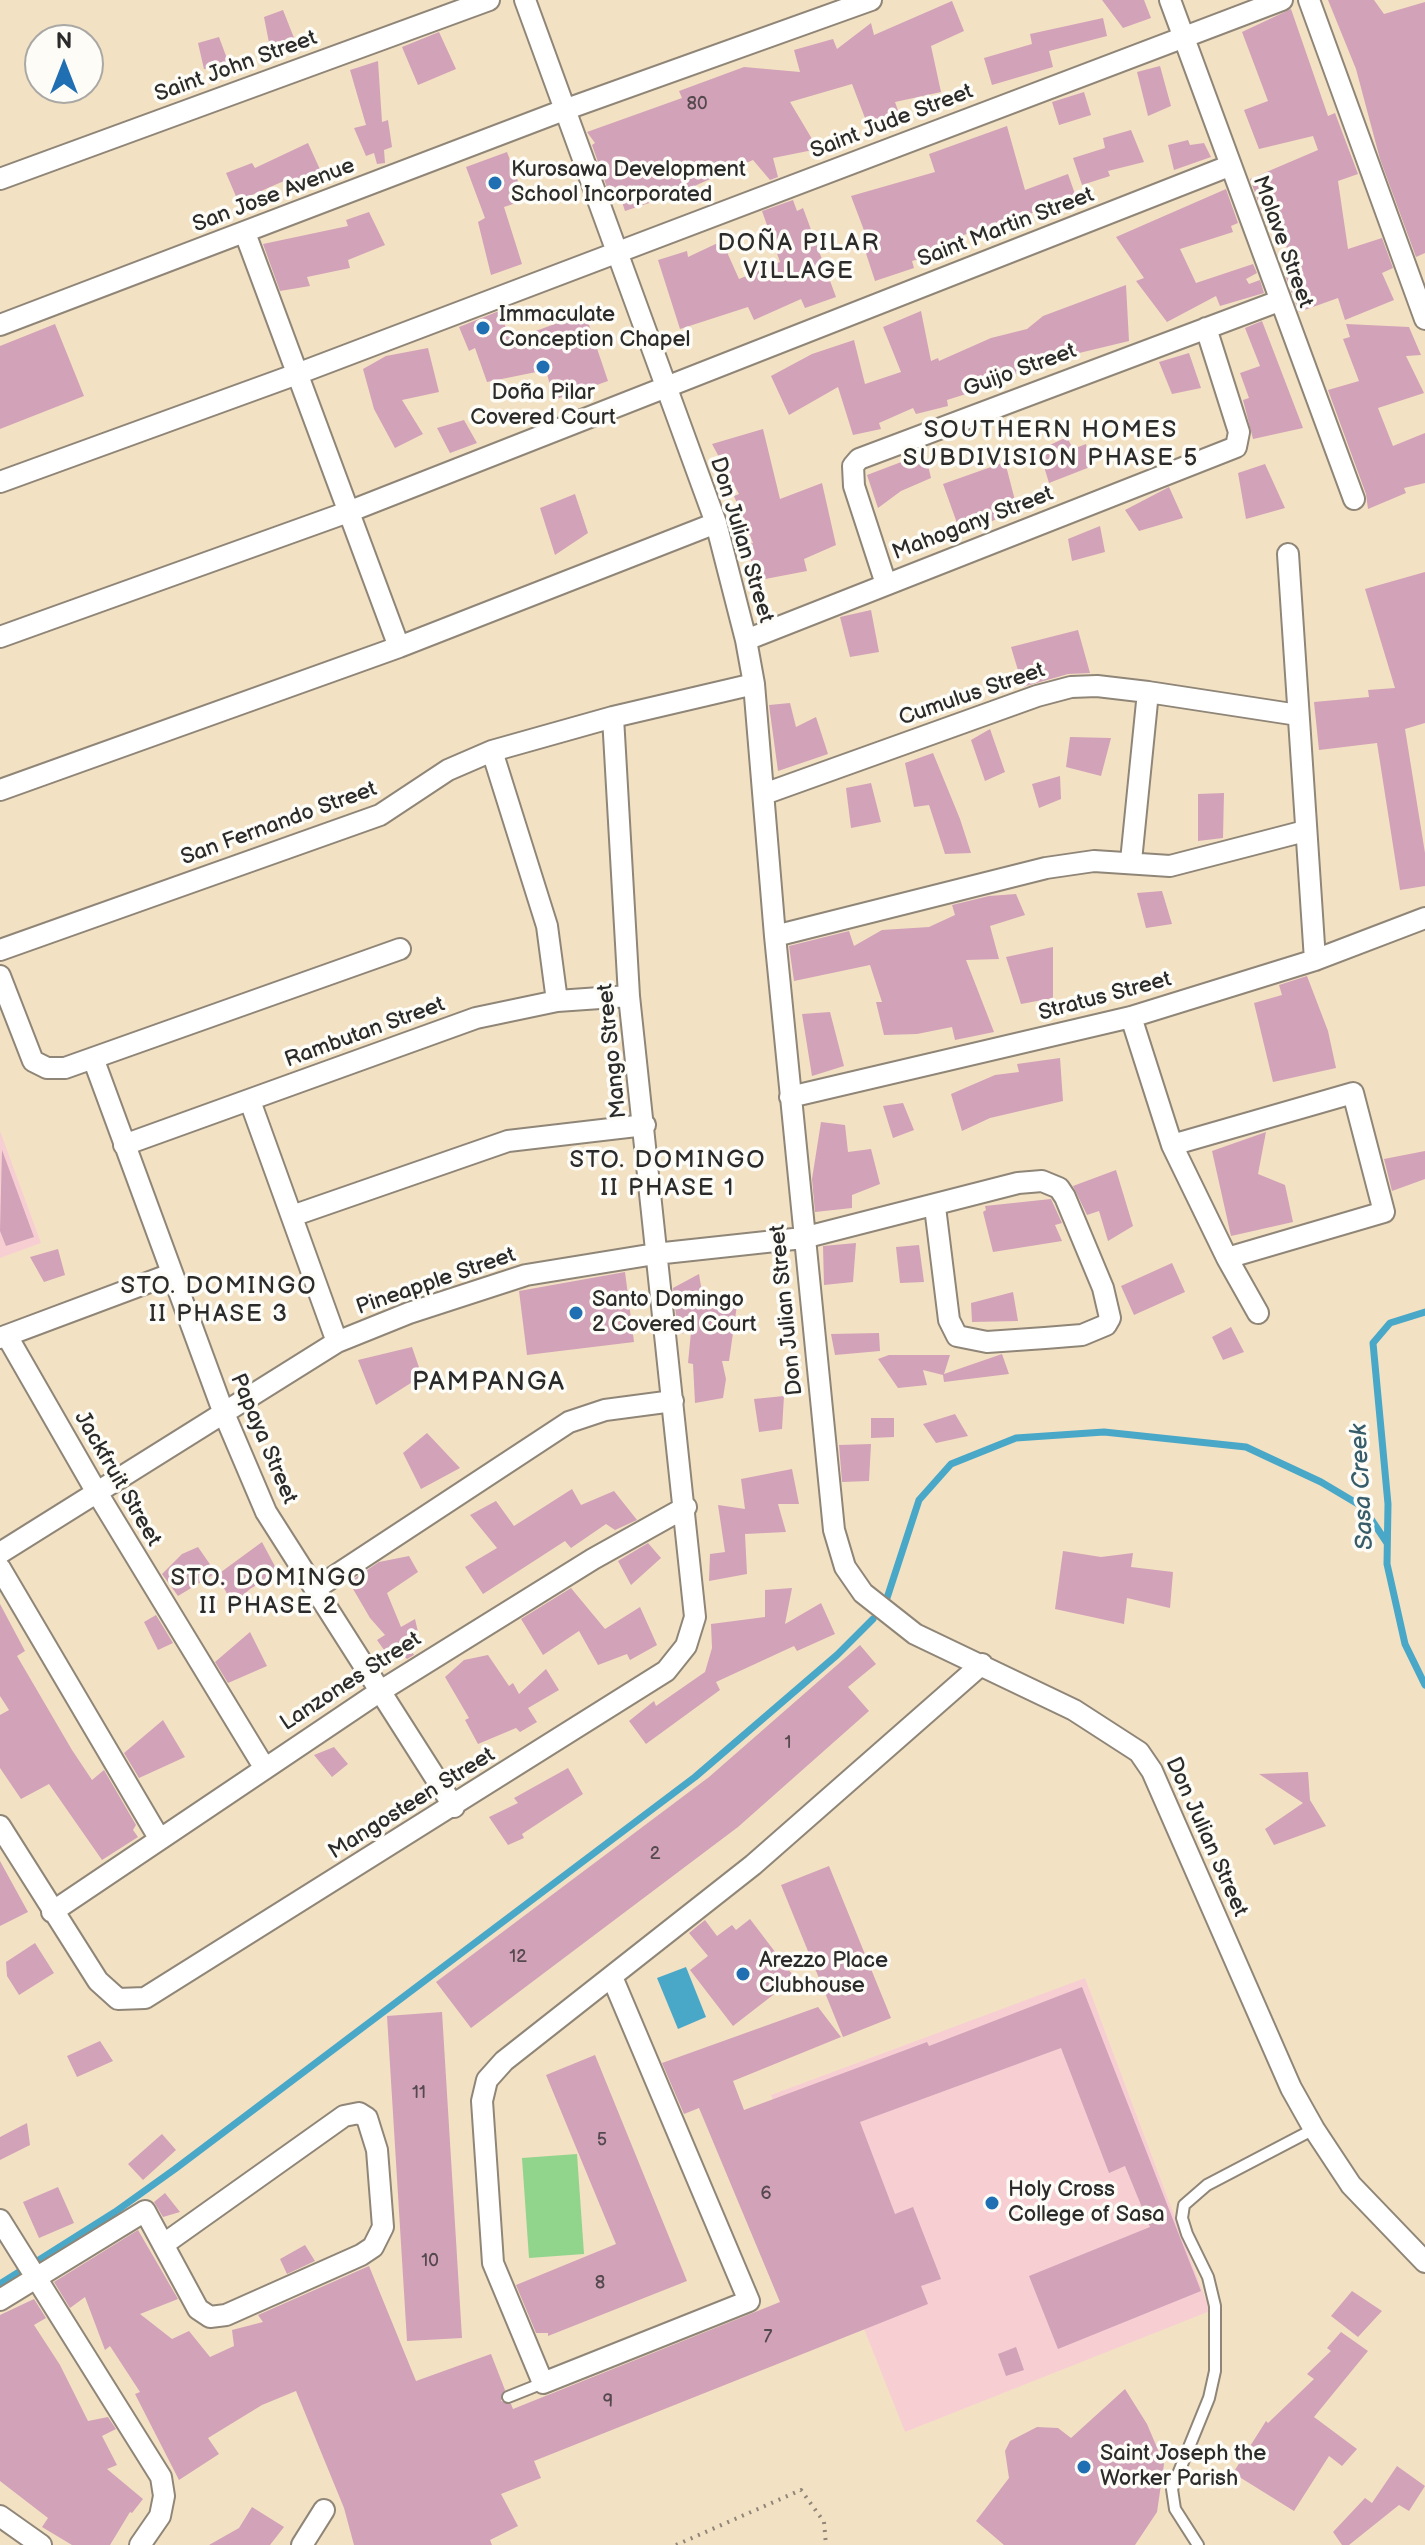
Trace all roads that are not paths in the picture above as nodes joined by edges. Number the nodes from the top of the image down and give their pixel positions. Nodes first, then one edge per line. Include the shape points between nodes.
1 (489, 0) edge
2 (525, 0) edge
3 (871, 0) edge
4 (1170, 0) edge
5 (1282, 0) edge
6 (1309, 0) edge
7 (1185, 39) junction
8 (564, 110) junction
9 (1229, 166) junction
10 (0, 179) edge
11 (245, 233) junction
12 (617, 252) junction
13 (1279, 301) junction
14 (1425, 319) edge
15 (0, 325) edge
16 (1206, 328) junction
17 (297, 374) junction
18 (667, 386) junction
19 (0, 482) edge
20 (1354, 499) dead end
21 (348, 512) junction
22 (716, 523) junction
23 (1288, 554) dead end
24 (886, 584) junction
25 (0, 637) edge
26 (746, 640) junction
27 (399, 647) junction
28 (754, 684) junction
29 (1148, 692) junction
30 (1298, 715) junction
31 (613, 717) junction
32 (492, 751) junction
33 (0, 790) edge
34 (764, 794) junction
35 (1305, 831) junction
36 (1131, 861) junction
37 (1425, 918) edge
38 (775, 936) junction
39 (400, 949) dead end
40 (0, 950) edge
41 (1315, 960) junction
42 (0, 976) edge
43 (629, 996) junction
44 (557, 1001) junction
45 (1131, 1017) junction
46 (93, 1058) junction
47 (790, 1097) junction
48 (250, 1101) junction
49 (645, 1125) junction
50 (124, 1145) junction
51 (1172, 1145) junction
52 (935, 1207) junction
53 (292, 1216) junction
54 (803, 1238) junction
55 (655, 1254) junction
56 (1227, 1258) junction
57 (171, 1274) junction
58 (1258, 1313) dead end
59 (4, 1337) edge
60 (337, 1342) junction
61 (673, 1401) junction
62 (223, 1411) junction
63 (96, 1491) junction
64 (686, 1507) junction
65 (0, 1553) edge
66 (0, 1568) edge
67 (315, 1589) junction
68 (695, 1617) joint
69 (982, 1664) junction
70 (379, 1692) junction
71 (264, 1767) junction
72 (454, 1807) junction
73 (0, 1826) edge
74 (159, 1838) junction
75 (52, 1912) junction
76 (612, 1977) junction
77 (1314, 2129) junction
78 (0, 2220) edge
79 (164, 2244) junction
80 (1425, 2262) edge
81 (35, 2279) junction
82 (0, 2300) edge
83 (543, 2383) junction
84 (508, 2397) dead end
85 (324, 2510) dead end
86 (0, 2516) edge
87 (41, 2545) edge
88 (140, 2545) edge
89 (302, 2545) edge
90 (1198, 2545) edge

1 - 10 street, Saint John Street
2 - 8 street, Don Julian Street
3 - 8 street, San Jose Avenue
4 - 7 street, Molave Street
5 - 7 street, Saint Jude Street
6 - 14 street
7 - 9 street, Molave Street
7 - 12 street, Saint Jude Street
8 - 11 street, San Jose Avenue
8 - 12 street, Don Julian Street
9 - 13 street, Molave Street
9 - 18 street, Saint Martin Street
11 - 15 street, San Jose Avenue
11 - 17 street
12 - 17 street, Saint Jude Street
12 - 18 street, Don Julian Street
13 - 16 street, Guijo Street
13 - 20 street, Molave Street
16 - 24 street, Mahogany Street via 1239,432 1236,447
16 - 24 street, Guijo Street via 859,459 853,466 854,486
17 - 19 street, Saint Jude Street
17 - 21 street
18 - 21 street, Saint Martin Street
18 - 22 street, Don Julian Street
21 - 25 street, Saint Martin Street
21 - 27 street
22 - 26 street, Don Julian Street
22 - 27 street
23 - 30 street
24 - 26 street, Mahogany Street
26 - 28 street, Don Julian Street
27 - 33 street
28 - 31 street, San Fernando Street
28 - 34 street, Don Julian Street
29 - 30 street, Cumulus Street
29 - 34 street, Cumulus Street via 1097,686 1037,696
29 - 36 street
30 - 35 street
31 - 32 street, San Fernando Street
31 - 43 street, Mango Street
32 - 40 street, San Fernando Street via 448,770 380,815
32 - 44 street via 547,926
34 - 38 street, Don Julian Street
35 - 36 street via 1182,864
35 - 41 street
36 - 38 street via 1032,871
37 - 41 street, Stratus Street
38 - 47 street, Don Julian Street
39 - 46 street
41 - 45 street, Stratus Street
42 - 46 street via 33,1061 65,1068
43 - 44 street, Rambutan Street
43 - 49 street, Mango Street
44 - 48 street, Rambutan Street via 476,1018
45 - 47 street, Stratus Street
45 - 51 street
46 - 50 street, Papaya Street
47 - 54 street, Don Julian Street
48 - 50 street, Rambutan Street
48 - 53 street
49 - 53 street via 508,1141
49 - 55 street, Mango Street
50 - 57 street, Papaya Street
51 - 56 street
51 - 56 street via 1353,1093 1384,1212
52 - 52 street, Pineapple Street via 1018,1183 1042,1181 1059,1188 1108,1304 1106,1325 1082,1335 987,1342 957,1336 949,1320
52 - 54 street, Pineapple Street
53 - 60 street
54 - 55 street, Pineapple Street
54 - 69 street, Don Julian Street via 834,1530 845,1567 889,1617
55 - 60 street, Pineapple Street via 526,1275
55 - 61 street, Mango Street
56 - 58 street
57 - 59 street
57 - 62 street, Papaya Street
59 - 63 street, Jackfruit Street
60 - 62 street, Pineapple Street
61 - 64 street, Mango Street
61 - 67 street via 605,1410 569,1422
62 - 63 street, Pineapple Street
62 - 67 street, Papaya Street via 266,1512
63 - 65 street, Pineapple Street
63 - 71 street, Jackfruit Street
64 - 68 street, Mango Street
64 - 70 street, Lanzones Street
66 - 74 street
67 - 70 street, Papaya Street
68 - 72 street, Mangosteen Street via 686,1646 666,1671
69 - 76 street via 753,1865
69 - 77 street, Don Julian Street via 1074,1710 1139,1752
70 - 71 street, Lanzones Street
70 - 72 street, Papaya Street
71 - 74 street, Lanzones Street
72 - 75 street, Mangosteen Street via 145,1998 126,2001 110,1995
73 - 75 street
74 - 75 street, Lanzones Street
76 - 83 street via 504,2061 483,2091 493,2263
76 - 83 street via 749,2301
77 - 80 street, Don Julian Street via 1351,2185
77 - 90 lane via 1207,2185 1184,2205 1182,2218 1215,2306 1215,2371 1209,2398 1172,2489 1175,2509
78 - 81 street
79 - 79 street via 198,2309 210,2317 226,2315 361,2255 380,2238 383,2227 377,2150 367,2118 359,2113 344,2116
79 - 81 street via 145,2211
81 - 82 street
81 - 88 street via 156,2467 163,2486 160,2516
83 - 84 lane
85 - 89 street
86 - 87 street

